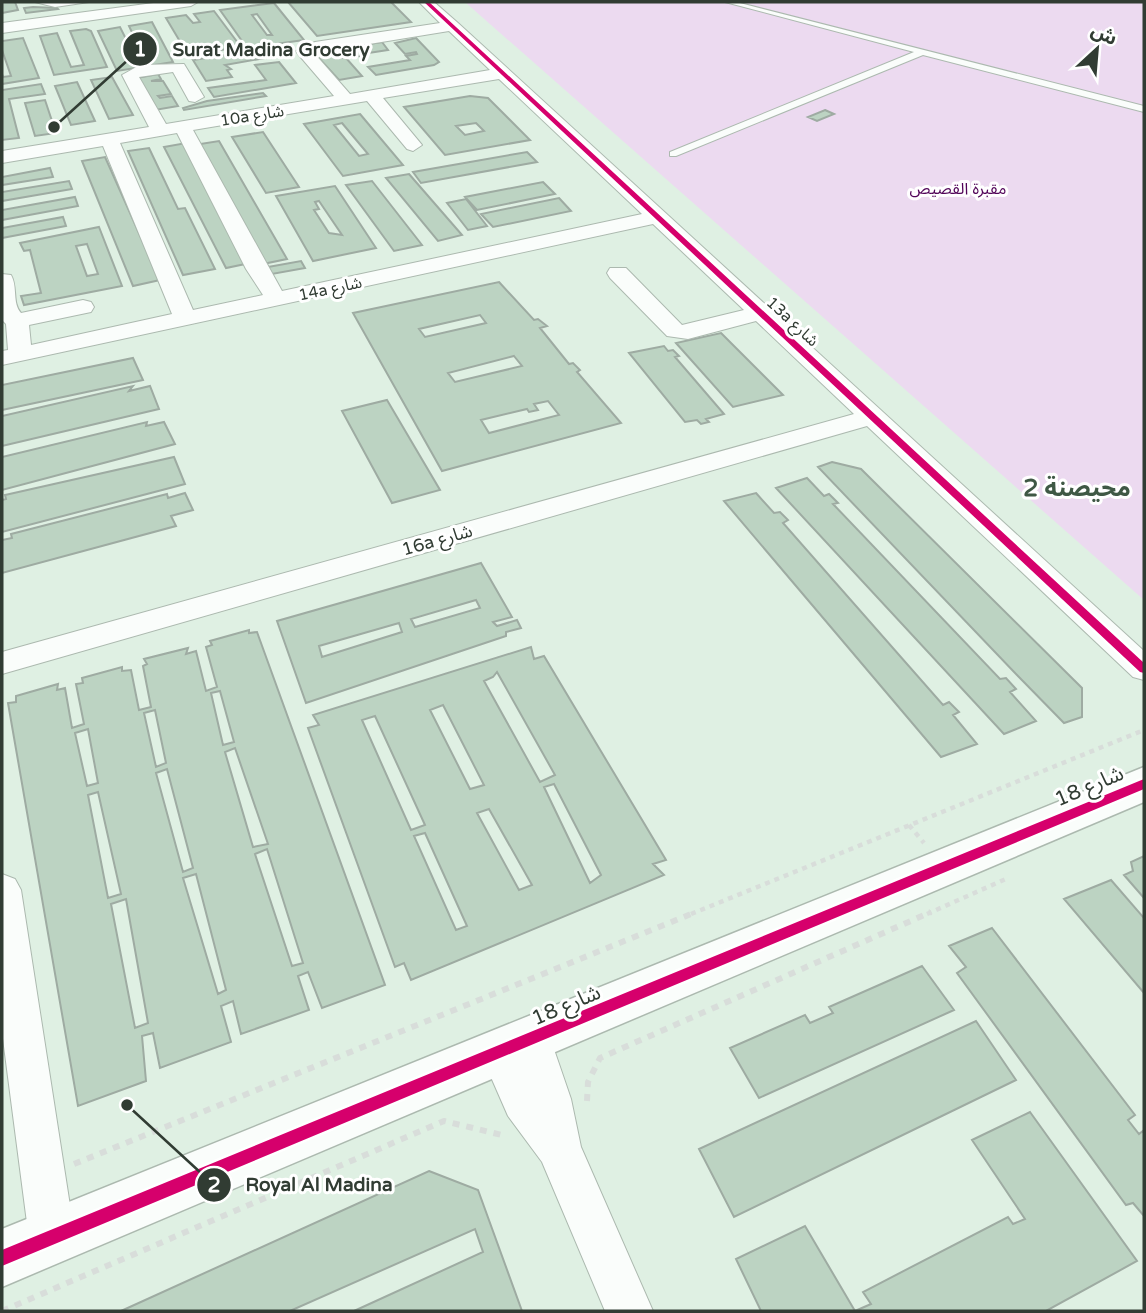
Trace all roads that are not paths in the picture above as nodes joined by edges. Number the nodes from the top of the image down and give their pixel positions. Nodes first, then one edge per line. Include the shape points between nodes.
1 (38, 2) edge
2 (85, 2) edge
3 (191, 2) edge
4 (426, 2) edge
5 (728, 2) edge
6 (453, 26) junction
7 (2, 28) edge
8 (922, 52) junction
9 (503, 73) junction
10 (371, 95) junction
11 (195, 97) dead end
12 (345, 99) junction
13 (1144, 109) edge
14 (182, 126) junction
15 (160, 130) junction
16 (109, 139) junction
17 (412, 145) dead end
18 (673, 154) dead end
19 (2, 157) edge
20 (658, 218) junction
21 (618, 273) dead end
22 (3, 280) edge
23 (276, 299) junction
24 (83, 307) dead end
25 (760, 313) junction
26 (187, 318) junction
27 (17, 322) junction
28 (11, 356) edge
29 (872, 417) junction
30 (2, 663) edge
31 (1142, 669) edge
32 (1144, 783) edge
33 (3, 902) edge
34 (8, 985) edge
35 (516, 1046) junction
36 (52, 1238) junction
37 (2, 1258) edge
38 (629, 1311) edge

1 - 2 lane
3 - 7 street
4 - 6 street, 13a شارع
5 - 8 lane
6 - 9 street, 13a شارع
6 - 12 street via 304,51
8 - 13 lane
8 - 18 lane
9 - 10 street, 10a شارع
9 - 20 street, 13a شارع
10 - 12 street, 10a شارع
10 - 17 street
11 - 15 street via 178,67 130,75
12 - 14 street, 10a شارع
14 - 15 street, 10a شارع
14 - 23 street
15 - 16 street, 10a شارع
16 - 19 street, 10a شارع
16 - 26 street
20 - 23 street, 14a شارع
20 - 25 street, 13a شارع
21 - 25 street via 675,331 688,332
22 - 27 street via 6,311
23 - 26 street, 14a شارع
24 - 27 street
25 - 29 street, 13a شارع
26 - 28 street, 14a شارع
27 - 28 street
29 - 30 street, 16a شارع
29 - 31 street, 13a شارع
32 - 35 street, شارع 18
33 - 34 street
34 - 36 street
35 - 36 street, شارع 18
35 - 38 street via 517,1091 559,1149
36 - 37 street, شارع 18

